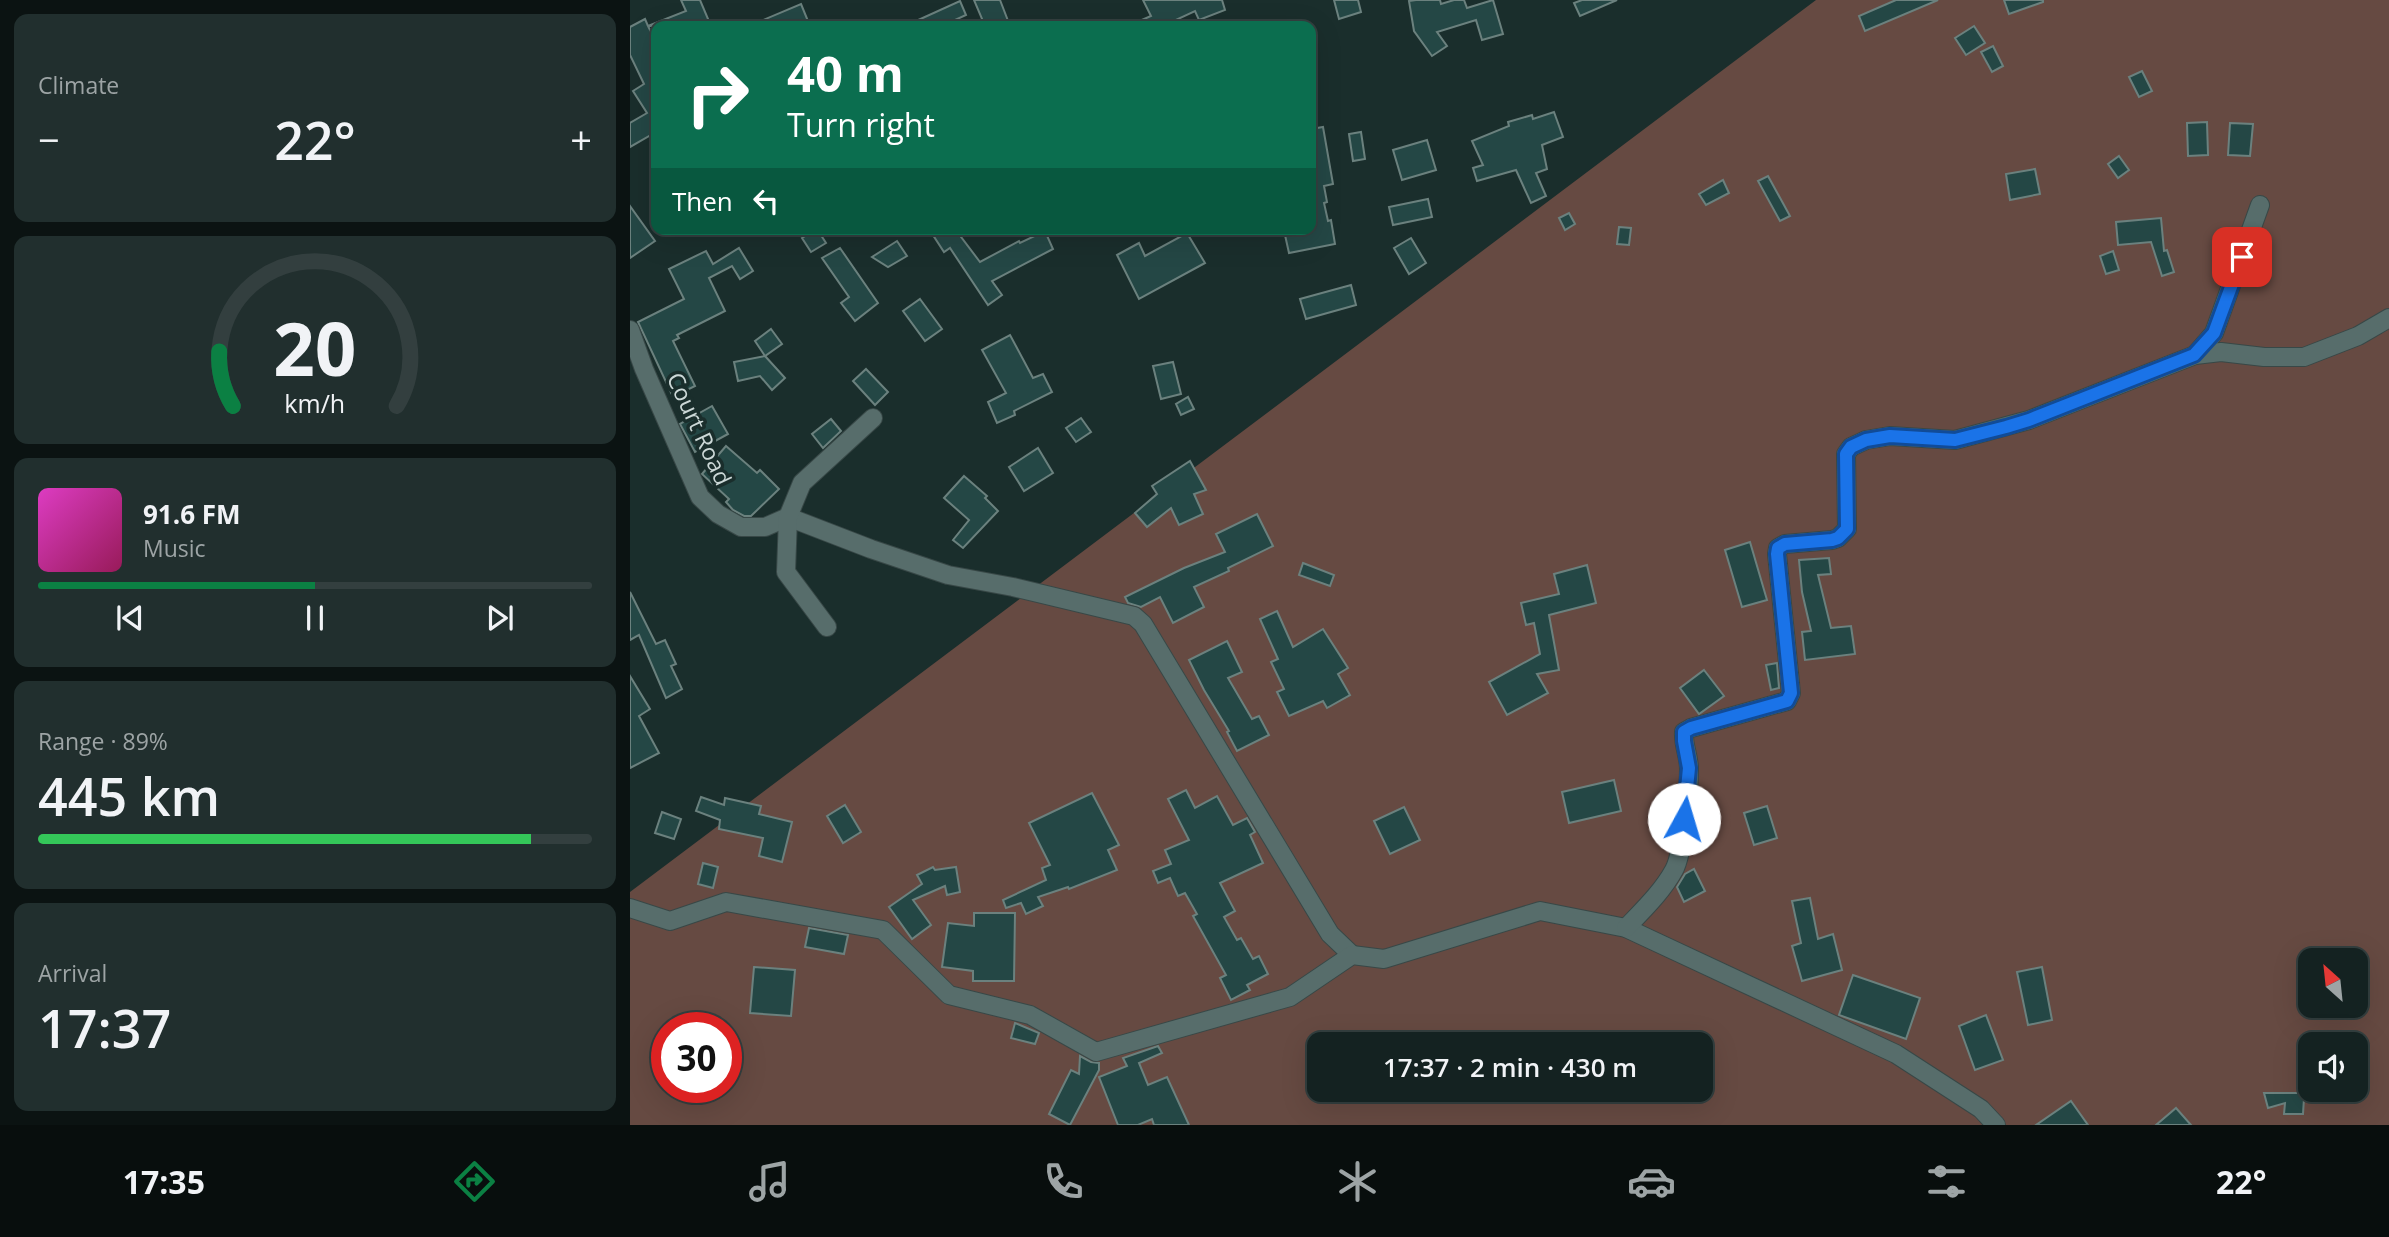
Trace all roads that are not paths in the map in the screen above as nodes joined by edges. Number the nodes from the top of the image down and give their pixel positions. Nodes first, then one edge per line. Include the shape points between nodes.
1 (2260, 205) dead end
2 (2389, 318) edge
3 (630, 330) edge
4 (2194, 355) junction
5 (873, 418) dead end
6 (788, 517) junction
7 (827, 627) dead end
8 (630, 908) edge
9 (1626, 928) junction
10 (1352, 955) junction
11 (1996, 1125) edge

1 - 4 street via 2214,333
2 - 4 street via 2304,357
3 - 6 street, Court Road via 700,497 741,527 765,527
4 - 9 street via 2029,420 1982,433 1955,440 1890,436 1851,447 1846,454 1847,529 1832,540 1778,548 1791,693 1787,701 1684,732 1689,768 1675,869
5 - 6 street via 802,483
6 - 7 street via 786,572
6 - 10 street via 948,575 1134,616 1330,934
8 - 10 street via 670,921 726,902 883,930 949,996 1030,1015 1096,1052 1290,997
9 - 10 street via 1540,911 1384,959
9 - 11 street via 1896,1054 1981,1109

